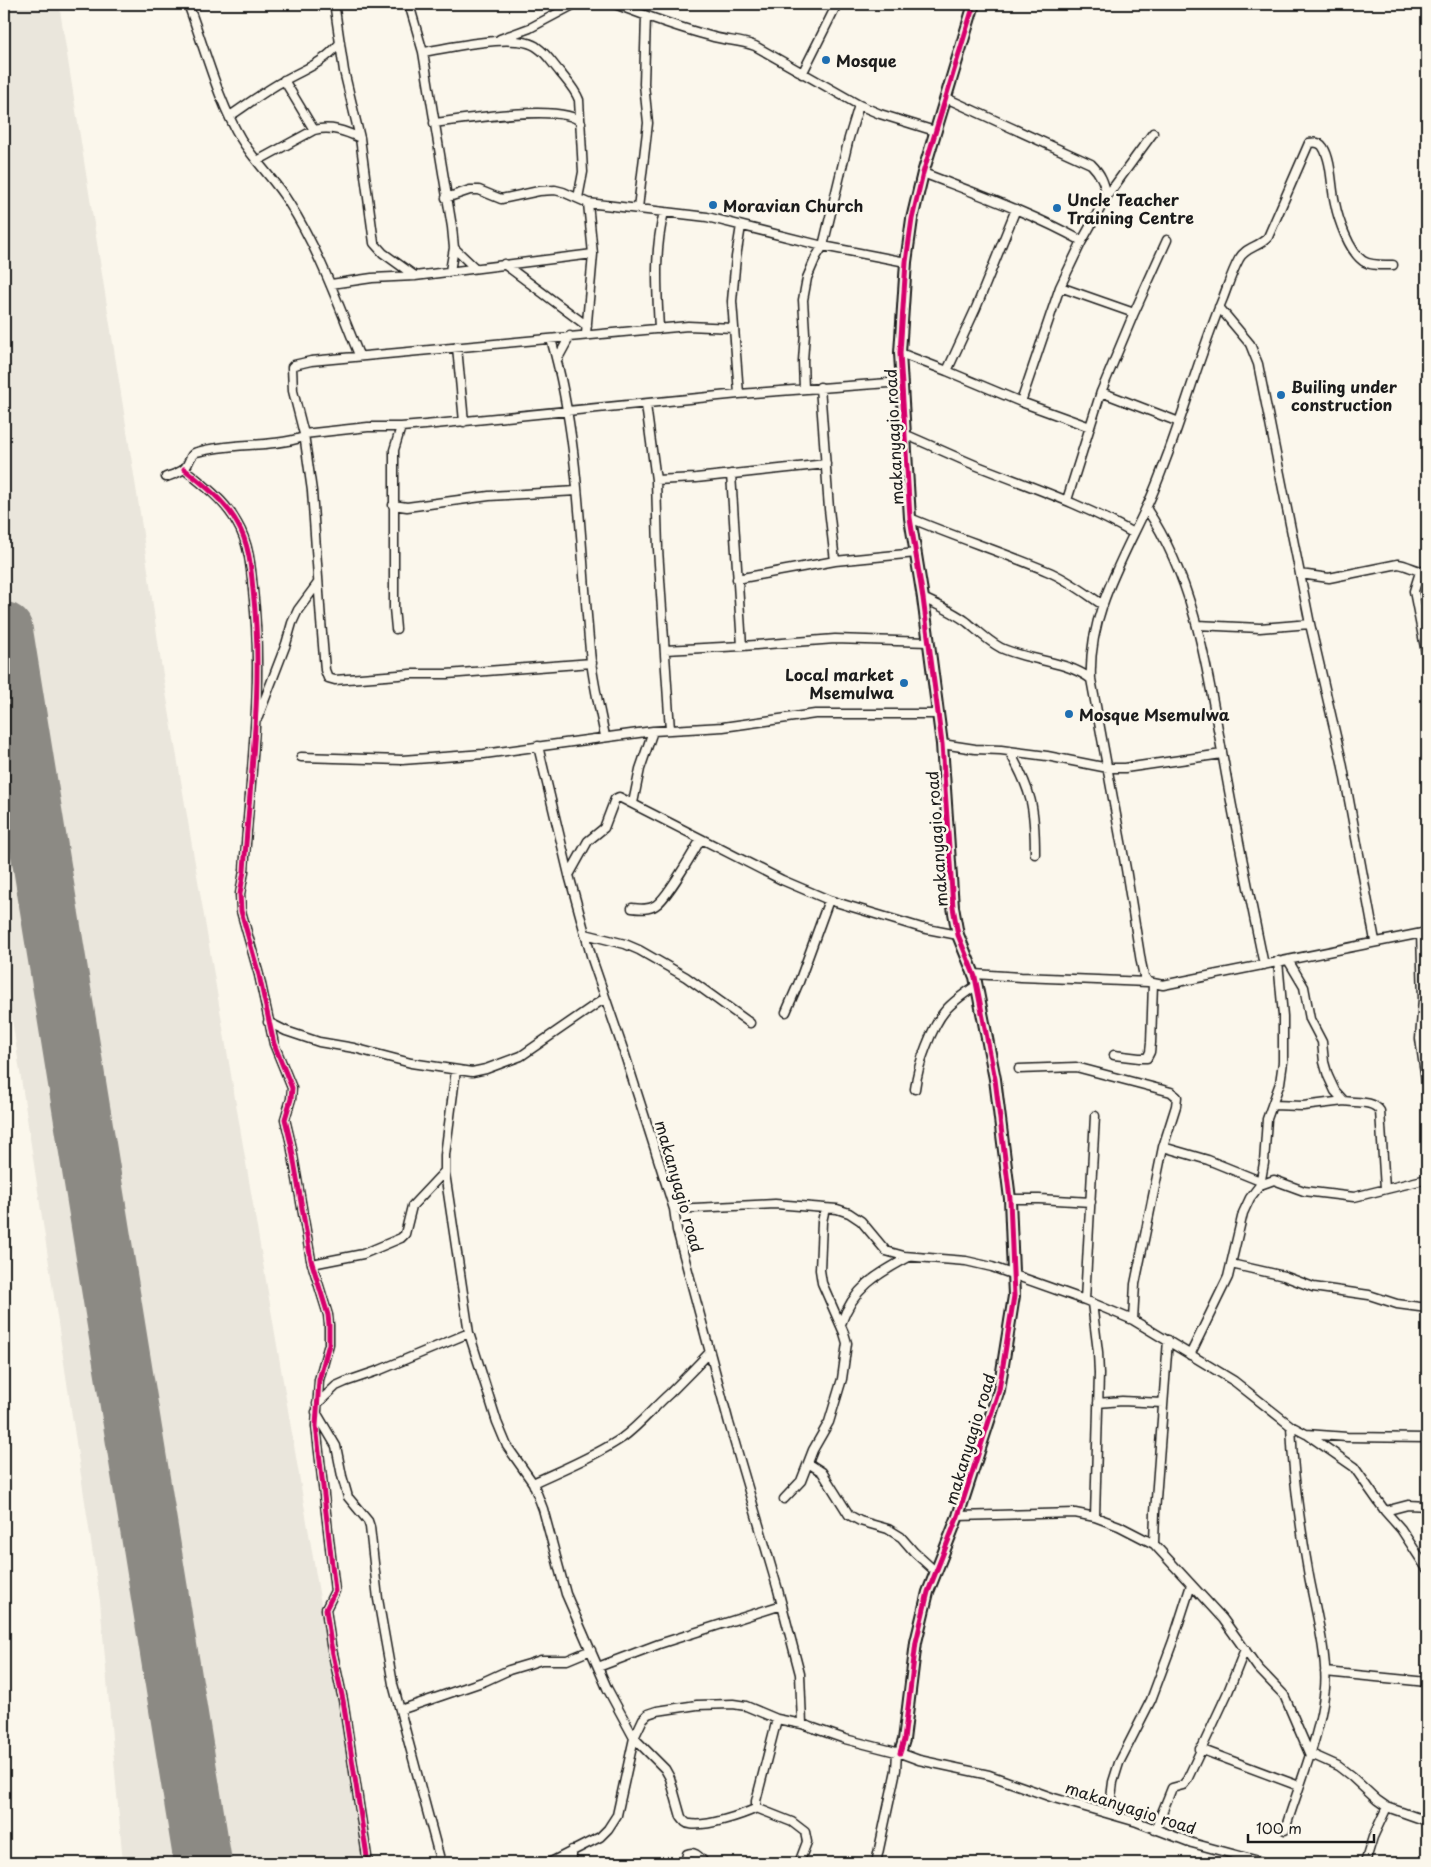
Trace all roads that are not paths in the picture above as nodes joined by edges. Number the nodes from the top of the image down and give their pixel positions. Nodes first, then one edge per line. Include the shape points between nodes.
1 (188, 4) edge
2 (409, 4) edge
3 (575, 4) edge
4 (614, 4) edge
5 (837, 4) edge
6 (974, 4) edge
7 (335, 9) dead end
8 (646, 16) junction
9 (496, 41) junction
10 (340, 43) junction
11 (424, 52) junction
12 (802, 74) junction
13 (284, 80) junction
14 (946, 98) junction
15 (859, 105) junction
16 (230, 116) junction
17 (434, 123) junction
18 (581, 123) junction
19 (314, 130) junction
20 (935, 131) junction
21 (1153, 133) dead end
22 (360, 138) junction
23 (256, 161) junction
24 (922, 173) junction
25 (1107, 196) junction
26 (446, 198) junction
27 (578, 198) junction
28 (588, 203) junction
29 (601, 205) junction
30 (638, 208) junction
31 (1016, 209) junction
32 (664, 212) junction
33 (589, 221) junction
34 (741, 226) junction
35 (1168, 240) dead end
36 (1082, 241) junction
37 (823, 246) junction
38 (454, 248) junction
39 (593, 254) junction
40 (906, 262) junction
41 (504, 264) junction
42 (1393, 265) dead end
43 (474, 268) junction
44 (450, 271) junction
45 (414, 276) junction
46 (331, 284) junction
47 (1060, 287) junction
48 (1219, 307) junction
49 (1134, 313) junction
50 (587, 326) junction
51 (733, 328) junction
52 (659, 329) junction
53 (586, 334) junction
54 (570, 336) junction
55 (551, 339) junction
56 (456, 347) junction
57 (900, 353) junction
58 (359, 355) junction
59 (557, 360) junction
60 (947, 371) junction
61 (902, 382) junction
62 (820, 387) junction
63 (804, 389) junction
64 (1101, 392) junction
65 (739, 394) junction
66 (1021, 402) junction
67 (646, 405) junction
68 (567, 410) junction
69 (464, 422) junction
70 (1179, 422) junction
71 (401, 427) junction
72 (1090, 427) junction
73 (904, 434) junction
74 (304, 436) junction
75 (826, 464) junction
76 (184, 469) junction
77 (731, 474) junction
78 (166, 477) dead end
79 (656, 480) junction
80 (576, 491) junction
81 (1067, 500) junction
82 (394, 505) junction
83 (1146, 508) junction
84 (910, 518) junction
85 (1133, 533) junction
86 (916, 553) junction
87 (835, 561) junction
88 (1424, 572) edge
89 (1300, 574) junction
90 (737, 578) junction
91 (318, 583) junction
92 (923, 598) junction
93 (1103, 605) junction
94 (1310, 624) junction
95 (1198, 625) junction
96 (396, 629) dead end
97 (928, 642) junction
98 (742, 646) junction
99 (665, 650) junction
100 (1427, 658) edge
101 (592, 663) junction
102 (1091, 678) junction
103 (938, 714) junction
104 (255, 724) junction
105 (670, 730) junction
106 (653, 731) junction
107 (605, 736) junction
108 (942, 744) junction
109 (538, 746) junction
110 (1009, 751) junction
111 (1222, 754) junction
112 (301, 758) dead end
113 (1108, 768) junction
114 (633, 803) junction
115 (701, 839) junction
116 (1035, 854) dead end
117 (569, 875) junction
118 (829, 900) junction
119 (632, 908) dead end
120 (1424, 932) edge
121 (585, 934) junction
122 (958, 935) junction
123 (1375, 941) junction
124 (1288, 960) junction
125 (1278, 962) junction
126 (1264, 965) junction
127 (974, 974) junction
128 (1150, 983) junction
129 (977, 985) junction
130 (605, 998) junction
131 (786, 1012) dead end
132 (268, 1022) junction
133 (750, 1023) dead end
134 (1424, 1040) edge
135 (1114, 1055) dead end
136 (1019, 1069) dead end
137 (456, 1070) junction
138 (1427, 1088) edge
139 (915, 1089) dead end
140 (1344, 1101) junction
141 (1272, 1105) junction
142 (1095, 1116) dead end
143 (1163, 1147) junction
144 (445, 1171) junction
145 (1427, 1180) edge
146 (1260, 1183) junction
147 (1385, 1189) junction
148 (1010, 1200) junction
149 (1091, 1202) junction
150 (825, 1208) junction
151 (674, 1209) junction
152 (909, 1256) junction
153 (312, 1264) junction
154 (1231, 1264) junction
155 (1014, 1274) junction
156 (1088, 1301) junction
157 (1427, 1308) edge
158 (1133, 1320) junction
159 (840, 1324) junction
160 (469, 1333) junction
161 (1168, 1340) junction
162 (710, 1352) junction
163 (1190, 1355) junction
164 (1163, 1402) junction
165 (1098, 1403) junction
166 (316, 1408) junction
167 (1291, 1426) junction
168 (1306, 1434) junction
169 (1427, 1438) edge
170 (808, 1463) junction
171 (533, 1483) junction
172 (784, 1499) dead end
173 (1427, 1506) edge
174 (1385, 1511) junction
175 (958, 1516) junction
176 (1095, 1517) junction
177 (1154, 1544) junction
178 (1427, 1569) edge
179 (936, 1572) junction
180 (1191, 1585) junction
181 (782, 1605) junction
182 (591, 1650) junction
183 (1245, 1650) junction
184 (598, 1667) junction
185 (1325, 1672) junction
186 (1427, 1682) edge
187 (400, 1710) junction
188 (777, 1720) junction
189 (802, 1724) junction
190 (634, 1738) junction
191 (1200, 1749) junction
192 (899, 1752) junction
193 (1310, 1753) junction
194 (1299, 1786) junction
195 (1387, 1807) junction
196 (757, 1808) junction
197 (1109, 1813) junction
198 (1427, 1821) edge
199 (1155, 1830) junction
200 (1285, 1830) dead end
201 (572, 1850) junction
202 (368, 1863) edge
203 (441, 1863) edge
204 (549, 1863) edge
205 (572, 1863) edge
206 (685, 1863) edge
207 (705, 1863) edge
208 (799, 1863) edge
209 (876, 1863) edge
210 (1264, 1863) edge
211 (1365, 1863) edge

1 - 16 street
2 - 11 street
3 - 9 street via 530,28
4 - 8 street
5 - 12 street
6 - 14 street, makanyagio road
7 - 10 street
8 - 12 street via 715,38 743,41
8 - 30 street via 644,84 648,123
9 - 11 street
9 - 18 street via 538,47 577,96
10 - 13 street via 318,64
10 - 22 street
11 - 17 street
12 - 15 street
13 - 16 street
13 - 19 street
14 - 20 street, makanyagio road
14 - 25 street via 1091,164 1104,180
15 - 20 street
15 - 37 street
16 - 23 street
17 - 18 street via 541,112 574,117
17 - 26 street
18 - 27 street via 583,172
19 - 22 street via 336,129
19 - 23 street
20 - 24 street, makanyagio road
21 - 25 street
22 - 45 street via 374,243 382,253
23 - 46 street via 289,203
24 - 31 street
24 - 40 street, makanyagio road
25 - 36 street
26 - 27 street via 474,190 501,199 548,190
26 - 38 street
27 - 28 street
28 - 29 street
28 - 33 street
29 - 30 street
29 - 33 street
30 - 32 street
31 - 36 street
31 - 60 street
32 - 34 street via 707,217
32 - 52 street via 656,267
33 - 39 street
34 - 37 street
34 - 51 street via 733,280
35 - 49 street
36 - 47 street
37 - 40 street
37 - 63 street via 807,278 803,300 806,333
38 - 43 street
38 - 44 street
39 - 41 street
39 - 50 street
40 - 57 street, makanyagio road
41 - 43 street
41 - 50 street
42 - 48 street via 1374,265 1353,251 1335,204 1324,148 1313,142 1307,146 1268,237 1239,259
43 - 44 street
44 - 45 street
45 - 46 street
46 - 58 street
47 - 49 street
47 - 66 street
48 - 70 street
48 - 89 street via 1250,344 1258,364
49 - 64 street
50 - 53 street
51 - 52 street via 688,326
51 - 65 street
52 - 53 street
53 - 54 street
54 - 55 street
54 - 59 street
55 - 56 street
55 - 59 street
56 - 58 street
56 - 69 street
57 - 60 street
57 - 61 street, makanyagio road
58 - 74 street via 294,365 292,382
59 - 68 street
60 - 66 street
61 - 62 street
61 - 73 street, makanyagio road
62 - 63 street
62 - 75 street
63 - 65 street
64 - 70 street
64 - 72 street
65 - 67 street
66 - 72 street
67 - 68 street
67 - 79 street
68 - 69 street
68 - 80 street
69 - 71 street
70 - 83 street
71 - 74 street via 368,427
71 - 82 street via 394,446
72 - 81 street
73 - 81 street
73 - 84 street, makanyagio road
74 - 76 street via 279,444 196,452
74 - 91 street via 313,498
75 - 77 street
75 - 87 street
76 - 78 street
76 - 104 street via 224,506 246,543 257,619
77 - 79 street
77 - 90 street
79 - 99 street
80 - 82 street via 489,496 407,507
80 - 101 street
81 - 85 street
82 - 96 street
83 - 85 street
83 - 95 street via 1170,547
84 - 86 street, makanyagio road
84 - 93 street via 1047,571
85 - 93 street
86 - 87 street
86 - 92 street, makanyagio road
87 - 90 street
88 - 89 street via 1398,564 1329,578
88 - 100 street via 1414,591
89 - 94 street
90 - 98 street
91 - 101 street via 325,670 328,678 334,680
91 - 104 street via 292,623
92 - 97 street, makanyagio road
92 - 102 street via 952,612 1000,647 1072,668
93 - 102 street via 1091,651
94 - 95 street via 1260,628
94 - 123 street via 1345,781
95 - 111 street
97 - 98 street via 835,639
97 - 103 street, makanyagio road
98 - 99 street
99 - 105 street
101 - 107 street
102 - 113 street
103 - 105 street via 815,714 724,727
103 - 108 street, makanyagio road
104 - 132 street via 240,902
105 - 106 street
106 - 107 street
106 - 114 street
107 - 109 street
108 - 110 street via 975,750
108 - 122 street, makanyagio road via 953,906
109 - 112 street via 402,760
109 - 117 street, makanyagio road
110 - 113 street
110 - 116 street via 1032,802
111 - 113 street
111 - 126 street
113 - 128 street via 1144,976
114 - 115 street
114 - 117 street via 618,797 615,799 604,828 588,841
115 - 118 street
115 - 119 street via 660,901 646,909
117 - 121 street, makanyagio road
118 - 122 street via 922,928
118 - 131 street
120 - 123 street
120 - 134 street
121 - 130 street, makanyagio road
121 - 133 street via 640,950 686,977
122 - 127 street, makanyagio road
123 - 124 street
124 - 125 street
124 - 140 street via 1304,987 1310,1019 1322,1042 1328,1076
125 - 126 street
125 - 141 street via 1283,1062
126 - 128 street via 1163,985
127 - 128 street
127 - 129 street, makanyagio road
128 - 135 street via 1149,1056
129 - 139 street via 957,999 935,1023 917,1070
129 - 148 street, makanyagio road via 995,1079
130 - 137 street via 521,1056 486,1069 472,1072
130 - 151 street, makanyagio road
132 - 137 street via 319,1042
132 - 153 street via 292,1088 285,1119
134 - 138 street
136 - 143 street via 1076,1067 1171,1092 1177,1101
137 - 144 street
140 - 141 street via 1303,1106
140 - 147 street via 1365,1102 1380,1110
141 - 146 street via 1265,1130
142 - 149 street
143 - 146 street via 1208,1160
143 - 158 street via 1135,1284
144 - 153 street via 412,1206 401,1238 363,1254
144 - 160 street
145 - 147 street
146 - 147 street via 1274,1180 1304,1191 1354,1197
146 - 154 street via 1243,1213
148 - 149 street
148 - 155 street, makanyagio road
149 - 156 street
150 - 151 street via 775,1204
150 - 152 street via 843,1211 861,1221 886,1251
150 - 159 street via 820,1270
151 - 162 street, makanyagio road
152 - 155 street via 966,1261
152 - 159 street via 882,1272 853,1297
153 - 166 street via 329,1325 329,1344 319,1380
154 - 157 street via 1312,1286
154 - 163 street
155 - 156 street
155 - 175 street, makanyagio road via 1011,1326 999,1390
156 - 158 street
156 - 165 street via 1098,1352
158 - 161 street
159 - 170 street via 847,1342 842,1379 828,1422
160 - 166 street via 336,1386
160 - 171 street via 507,1446
161 - 163 street
161 - 164 street
162 - 171 street via 632,1430 590,1457
162 - 181 street, makanyagio road
163 - 167 street via 1234,1381
164 - 165 street
164 - 177 street
165 - 176 street
166 - 187 street via 336,1446 348,1496 370,1527 378,1599
166 - 202 street via 334,1582 334,1591 326,1609
167 - 168 street
167 - 185 street via 1299,1522
168 - 169 street
168 - 174 street via 1354,1467
170 - 172 street via 801,1481
170 - 179 street via 827,1478 849,1515 901,1537
171 - 182 street via 566,1594
173 - 174 street via 1408,1505
174 - 178 street
175 - 176 street via 1076,1513
175 - 179 street, makanyagio road
176 - 177 street
177 - 180 street
179 - 192 street, makanyagio road via 916,1642
180 - 183 street via 1223,1619
180 - 197 street via 1151,1700 1119,1763
181 - 184 street via 658,1644
181 - 189 street, makanyagio road via 800,1674
182 - 184 street
182 - 187 street via 567,1660 541,1660
183 - 191 street
183 - 193 street via 1284,1695
184 - 190 street
185 - 186 street
185 - 193 street via 1320,1716
187 - 203 street
188 - 189 street, makanyagio road
188 - 190 street, makanyagio road via 746,1706 697,1704 648,1714
188 - 196 street via 756,1801
189 - 192 street, makanyagio road
190 - 196 street via 665,1769 685,1822 691,1825 705,1823 739,1816
190 - 201 street, makanyagio road via 617,1815 600,1837
191 - 194 street
191 - 199 street via 1185,1784 1173,1787 1168,1794
192 - 197 street, makanyagio road via 919,1760 989,1775
192 - 209 street
193 - 194 street
193 - 195 street via 1338,1766
194 - 200 street
195 - 198 street
195 - 211 street
196 - 208 street via 792,1822 805,1832 807,1842
197 - 199 street, makanyagio road
199 - 210 street, makanyagio road
201 - 204 street, makanyagio road
201 - 205 street
206 - 207 street via 687,1854 692,1852

